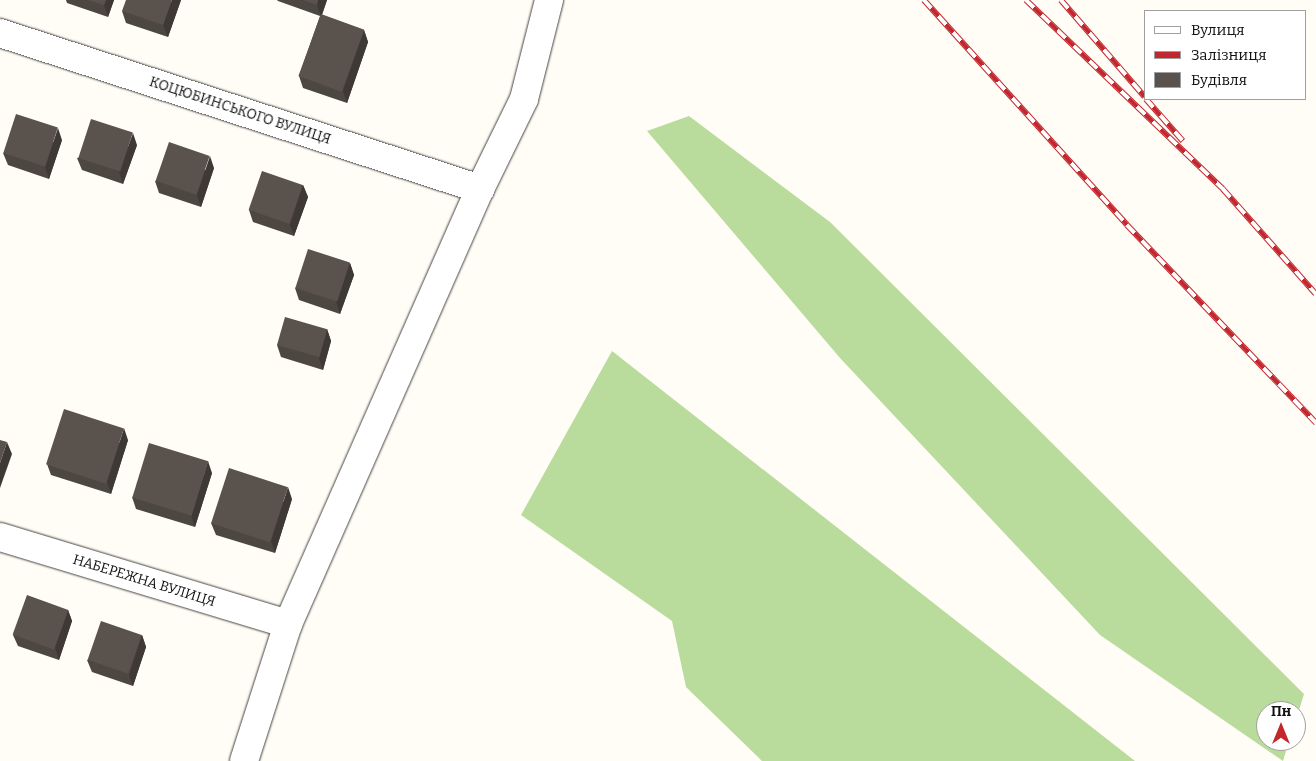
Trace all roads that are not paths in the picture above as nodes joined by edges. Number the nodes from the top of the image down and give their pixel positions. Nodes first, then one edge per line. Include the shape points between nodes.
1 (549, 0) edge
2 (0, 33) edge
3 (480, 189) junction
4 (0, 537) edge
5 (288, 624) junction
6 (244, 761) edge

1 - 3 street via 524,99
2 - 3 street, КОЦЮБИНСЬКОГО ВУЛИЦЯ
3 - 5 street
4 - 5 street, НАБЕРЕЖНА ВУЛИЦЯ
5 - 6 street

